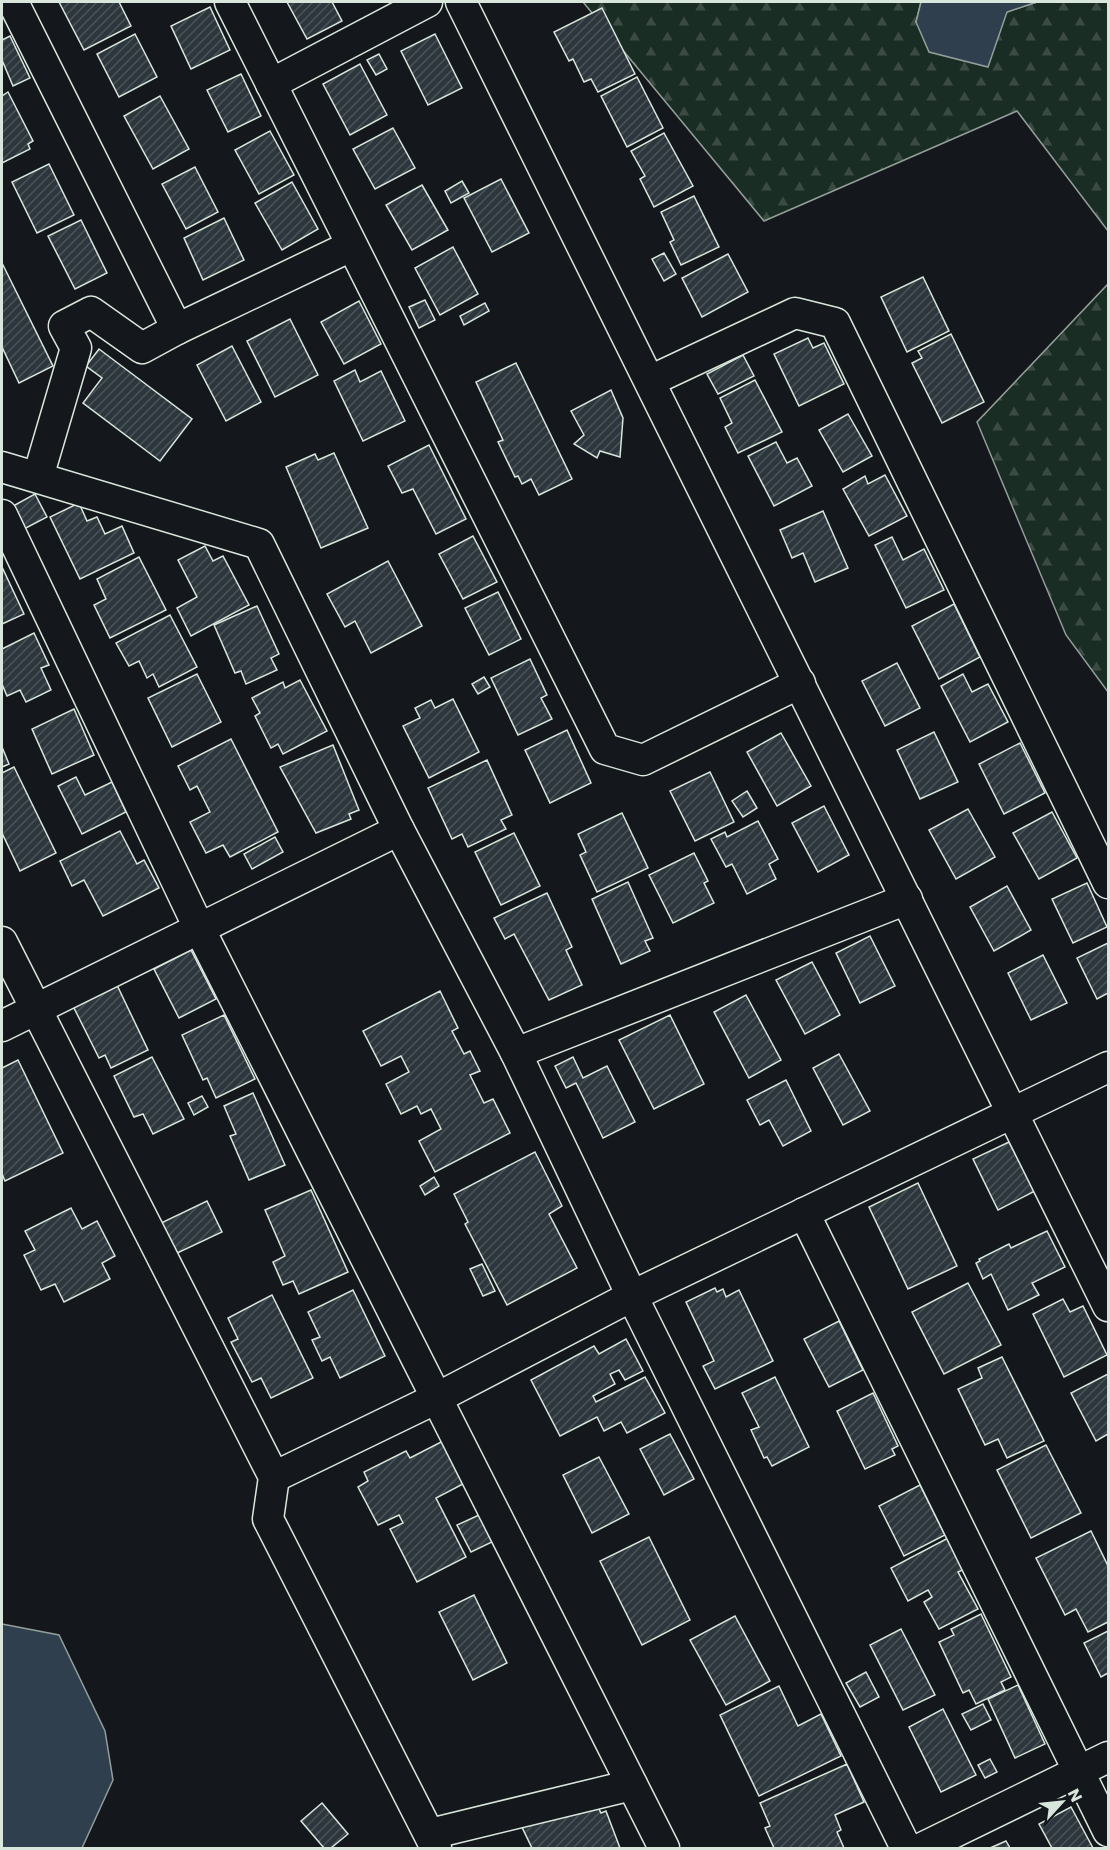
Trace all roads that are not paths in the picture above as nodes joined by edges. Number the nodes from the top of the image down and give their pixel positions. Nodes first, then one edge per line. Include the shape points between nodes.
1 (13, 2) edge
2 (230, 2) edge
3 (427, 2) edge
4 (461, 2) edge
5 (271, 84) junction
6 (351, 246) junction
7 (177, 328) junction
8 (650, 381) junction
9 (2, 467) edge
10 (38, 477) junction
11 (2, 515) edge
12 (800, 683) junction
13 (399, 830) junction
14 (1108, 883) edge
15 (907, 899) junction
16 (199, 928) junction
17 (2, 942) edge
18 (35, 1009) junction
19 (2, 1026) edge
20 (516, 1053) junction
21 (1108, 1066) edge
22 (1013, 1113) junction
23 (804, 1213) junction
24 (632, 1296) junction
25 (1108, 1306) edge
26 (435, 1399) junction
27 (274, 1477) junction
28 (1108, 1757) edge
29 (1078, 1772) junction
30 (632, 1785) junction
31 (1108, 1831) edge
32 (433, 1841) edge
33 (664, 1848) edge
34 (906, 1848) edge
35 (922, 1848) edge

1 - 7 street
2 - 5 street
3 - 5 street
4 - 8 street
5 - 6 street
6 - 7 street
6 - 12 street via 605,749 643,760
7 - 10 street via 142,348 92,312 64,326 76,348
8 - 12 street
8 - 14 street via 795,313 835,323
9 - 10 street
10 - 13 street via 259,544
11 - 16 street
12 - 15 street
13 - 16 street
13 - 20 street
15 - 20 street
15 - 22 street
16 - 18 street
16 - 26 street
17 - 18 street
18 - 19 street
18 - 27 street
20 - 24 street
21 - 22 street
22 - 23 street
22 - 25 street
23 - 24 street
23 - 29 street
24 - 26 street
24 - 34 street
26 - 27 street
26 - 30 street
27 - 32 street via 268,1519
28 - 29 street
29 - 31 street
29 - 35 street
30 - 32 street
30 - 33 street

